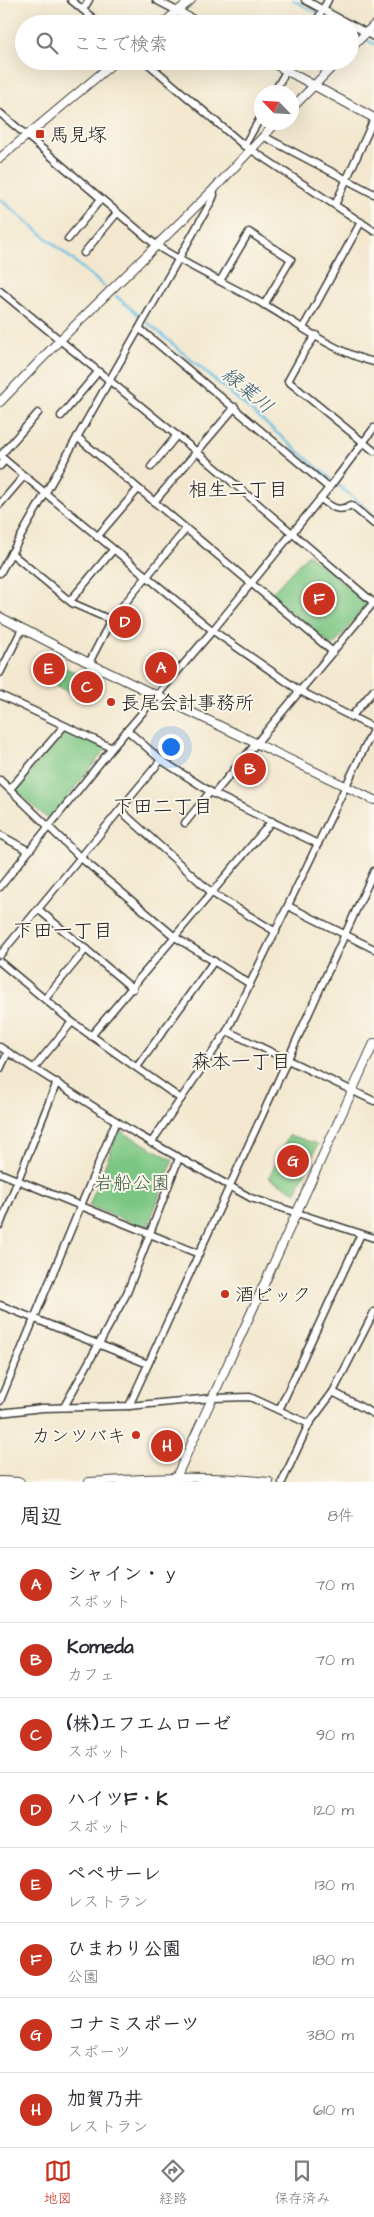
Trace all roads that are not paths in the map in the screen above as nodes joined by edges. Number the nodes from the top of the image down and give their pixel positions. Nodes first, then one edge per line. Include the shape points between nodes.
1 (71, 0) edge
2 (89, 0) edge
3 (156, 0) edge
4 (191, 0) edge
5 (305, 0) edge
6 (328, 0) edge
7 (83, 10) junction
8 (177, 11) junction
9 (89, 15) edge
10 (172, 15) edge
11 (184, 15) edge
12 (318, 15) edge
13 (320, 15) edge
14 (374, 25) edge
15 (366, 36) edge
16 (105, 70) edge
17 (156, 70) edge
18 (286, 70) joint
19 (329, 70) edge
20 (278, 85) edge
21 (314, 85) junction
22 (299, 101) edge
23 (0, 113) edge
24 (374, 118) edge
25 (255, 130) edge
26 (269, 130) edge
27 (28, 136) junction
28 (263, 136) junction
29 (247, 148) junction
30 (0, 158) edge
31 (347, 179) junction
32 (213, 190) junction
33 (374, 194) edge
34 (101, 199) junction
35 (335, 206) junction
36 (117, 213) junction
37 (361, 222) junction
38 (374, 231) edge
39 (68, 239) dead end
40 (157, 246) junction
41 (84, 253) dead end
42 (178, 260) junction
43 (220, 281) junction
44 (0, 291) edge
45 (264, 305) junction
46 (303, 328) junction
47 (140, 329) junction
48 (316, 335) junction
49 (60, 340) junction
50 (374, 362) edge
51 (98, 372) junction
52 (109, 381) junction
53 (0, 402) edge
54 (235, 407) junction
55 (38, 414) dead end
56 (61, 416) dead end
57 (374, 428) edge
58 (177, 435) junction
59 (77, 437) junction
60 (364, 443) junction
61 (374, 451) edge
62 (198, 452) junction
63 (2, 457) edge
64 (0, 466) edge
65 (151, 466) dead end
66 (24, 476) junction
67 (330, 488) junction
68 (138, 489) junction
69 (45, 493) junction
70 (321, 499) junction
71 (154, 502) junction
72 (0, 504) edge
73 (374, 524) edge
74 (186, 529) junction
75 (292, 533) junction
76 (97, 537) junction
77 (113, 550) junction
78 (11, 552) junction
79 (0, 573) edge
80 (146, 577) junction
81 (250, 583) junction
82 (70, 601) junction
83 (374, 603) edge
84 (0, 618) edge
85 (111, 620) junction
86 (22, 629) junction
87 (212, 630) junction
88 (333, 652) junction
89 (89, 663) junction
90 (0, 673) edge
91 (374, 690) edge
92 (300, 691) junction
93 (156, 695) junction
94 (0, 696) edge
95 (351, 717) junction
96 (64, 726) junction
97 (374, 728) edge
98 (127, 730) junction
99 (257, 743) junction
100 (112, 748) junction
101 (160, 760) junction
102 (0, 780) edge
103 (345, 786) junction
104 (10, 790) junction
105 (212, 793) junction
106 (374, 800) edge
107 (120, 810) junction
108 (272, 821) junction
109 (185, 823) dead end
110 (49, 826) junction
111 (0, 835) edge
112 (318, 844) junction
113 (29, 852) junction
114 (81, 858) junction
115 (374, 871) edge
116 (0, 887) edge
117 (212, 893) junction
118 (288, 906) junction
119 (38, 909) junction
120 (276, 932) junction
121 (345, 936) junction
122 (175, 937) junction
123 (374, 949) edge
124 (86, 950) junction
125 (0, 954) edge
126 (0, 962) edge
127 (214, 962) junction
128 (250, 984) junction
129 (132, 989) junction
130 (44, 999) junction
131 (72, 1022) junction
132 (227, 1031) junction
133 (91, 1036) junction
134 (374, 1043) edge
135 (0, 1047) edge
136 (8, 1052) junction
137 (288, 1060) junction
138 (137, 1067) junction
139 (34, 1068) junction
140 (0, 1069) edge
141 (57, 1082) junction
142 (351, 1090) junction
143 (181, 1099) junction
144 (374, 1102) edge
145 (116, 1121) junction
146 (152, 1143) junction
147 (179, 1158) junction
148 (0, 1173) edge
149 (18, 1180) junction
150 (230, 1187) junction
151 (82, 1207) junction
152 (295, 1213) junction
153 (0, 1225) edge
154 (361, 1234) junction
155 (150, 1235) junction
156 (374, 1238) edge
157 (199, 1254) junction
158 (0, 1305) edge
159 (374, 1312) edge
160 (34, 1319) junction
161 (99, 1345) junction
162 (148, 1364) junction
163 (333, 1392) junction
164 (212, 1398) junction
165 (0, 1402) edge
166 (129, 1406) junction
167 (64, 1407) junction
168 (279, 1410) junction
169 (0, 1413) edge
170 (374, 1414) edge
171 (309, 1424) junction
172 (175, 1480) edge
173 (0, 1481) edge
174 (20, 1482) edge
175 (89, 1482) edge
176 (268, 1482) edge
177 (282, 1482) edge

1 - 7 street
2 - 7 street
3 - 8 street
4 - 8 street
5 - 12 street
6 - 13 street
7 - 9 street
8 - 10 street
8 - 11 street
14 - 15 street
16 - 27 street
17 - 29 street
18 - 20 street
18 - 21 street
19 - 21 street
21 - 22 street
21 - 24 street
23 - 27 street
24 - 31 street
25 - 29 street
26 - 28 street
27 - 30 street
27 - 34 street
28 - 29 street
28 - 31 street
29 - 32 street
29 - 35 street
31 - 33 street
31 - 35 street
32 - 40 street
32 - 42 street via 212,200
34 - 36 street
34 - 39 street
35 - 37 street
36 - 40 street
36 - 41 street
37 - 38 street
37 - 46 street
40 - 42 street
40 - 49 street
42 - 43 street
42 - 47 street
43 - 45 street
43 - 45 street via 249,232 291,259
44 - 49 street
45 - 46 street
46 - 48 street
47 - 52 street
47 - 54 street
48 - 50 street via 361,359
48 - 60 street via 288,382
49 - 51 street
49 - 53 street
51 - 52 street
51 - 56 street
52 - 58 street
52 - 59 street
54 - 62 street
54 - 67 street
55 - 63 street
57 - 60 street
58 - 62 street
58 - 65 street
59 - 68 street
59 - 69 street
60 - 61 street
60 - 67 street
62 - 71 street
62 - 75 street
63 - 64 street
63 - 66 street
66 - 69 street
66 - 72 street
67 - 70 street
68 - 71 street
68 - 76 street
69 - 76 street
69 - 78 street
70 - 73 street via 336,509 343,510 351,505
70 - 75 street
71 - 74 street
74 - 80 street
74 - 81 street
75 - 81 street
75 - 83 street
76 - 77 street
77 - 80 street
77 - 82 street
78 - 79 street
78 - 82 street
80 - 85 street
80 - 87 street
81 - 87 street
81 - 88 street
82 - 85 street
83 - 88 street
84 - 86 street
85 - 89 street
86 - 89 street
86 - 90 street
87 - 92 street
87 - 93 street
88 - 92 street
89 - 93 street
91 - 95 street
92 - 95 street
92 - 99 street
93 - 98 street
93 - 99 street
94 - 96 street
95 - 97 street
96 - 100 street
96 - 104 street
97 - 103 street
98 - 100 street
98 - 101 street
99 - 103 street
99 - 105 street
100 - 110 street
101 - 105 street
101 - 107 street
102 - 104 street
103 - 106 street
103 - 112 street
104 - 110 street
105 - 108 street
105 - 109 street
107 - 114 street
107 - 117 street
108 - 112 street
108 - 117 street
110 - 113 street
110 - 114 street
111 - 113 street
112 - 118 street
113 - 116 street
114 - 119 street
114 - 122 street
115 - 121 street
117 - 120 street
117 - 122 street
118 - 120 street
118 - 121 street
119 - 124 street
119 - 125 street
120 - 128 street
121 - 123 street
121 - 137 street
122 - 127 street
122 - 129 street
124 - 129 street
124 - 130 street
126 - 130 street
127 - 128 street
127 - 138 street
128 - 132 street
129 - 133 street
130 - 131 street
131 - 133 street
131 - 139 street
132 - 137 street
132 - 143 street
133 - 138 street
134 - 142 street
135 - 136 street
136 - 139 street
136 - 140 street
137 - 142 street
137 - 150 street
138 - 143 street
139 - 141 street
141 - 145 street
141 - 149 street
142 - 144 street
142 - 152 street
143 - 146 street
145 - 146 street
145 - 151 street
146 - 147 street
147 - 150 street
147 - 155 street
148 - 149 street
149 - 151 street
149 - 153 street
150 - 152 street
150 - 157 street
151 - 155 street
151 - 160 street
152 - 154 street
152 - 164 street
154 - 156 street
154 - 168 street
155 - 157 street
155 - 161 street via 127,1293
157 - 162 street
158 - 160 street
159 - 163 street
160 - 161 street
160 - 165 street
161 - 162 street
161 - 167 street
162 - 166 street
163 - 170 street
163 - 171 street
164 - 166 street
164 - 168 street via 250,1397
164 - 172 street
166 - 167 street
167 - 169 street
168 - 171 street
171 - 177 street
172 - 175 street
172 - 176 street
173 - 174 street

